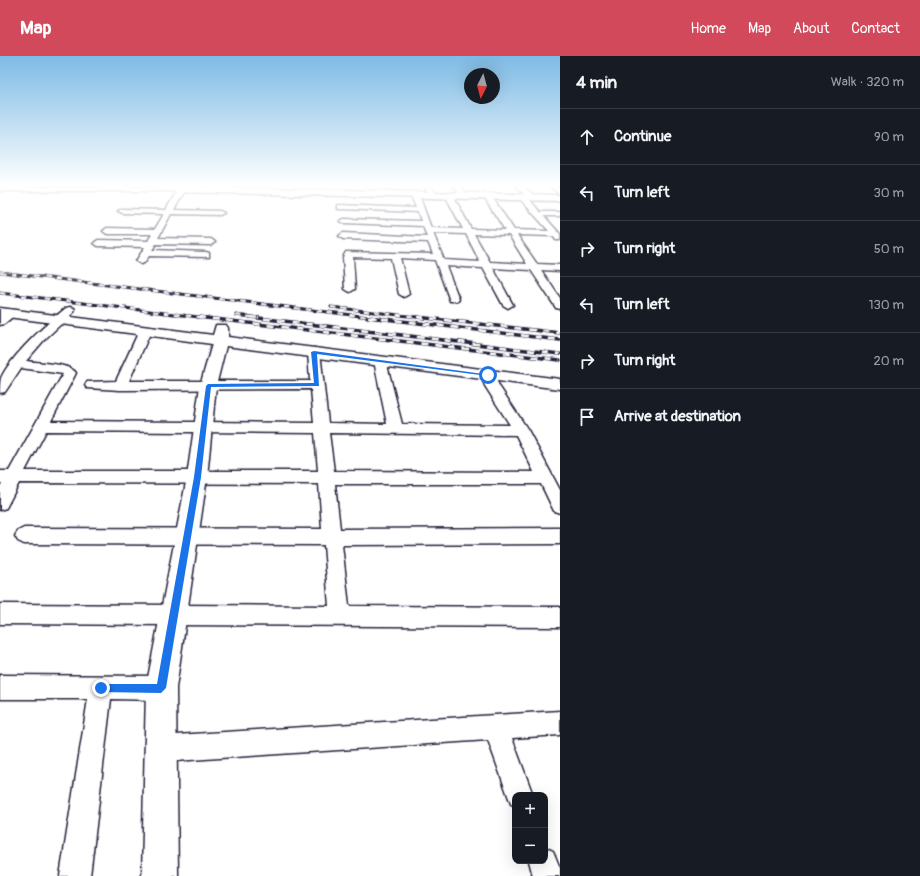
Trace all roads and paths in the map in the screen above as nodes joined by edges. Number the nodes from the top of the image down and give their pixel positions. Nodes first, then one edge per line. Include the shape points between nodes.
1 (163, 224) edge
2 (390, 224) edge
3 (464, 224) edge
4 (505, 224) edge
5 (548, 224) edge
6 (428, 227) junction
7 (107, 231) dead end
8 (468, 231) junction
9 (158, 232) junction
10 (556, 232) edge
11 (511, 233) junction
12 (343, 236) dead end
13 (432, 240) junction
14 (153, 242) junction
15 (211, 242) dead end
16 (98, 243) dead end
17 (146, 253) junction
18 (206, 255) dead end
19 (395, 256) junction
20 (440, 260) junction
21 (141, 261) dead end
22 (487, 265) junction
23 (534, 267) junction
24 (560, 268) edge
25 (350, 289) dead end
26 (404, 294) dead end
27 (454, 299) dead end
28 (0, 302) edge
29 (508, 304) dead end
30 (560, 306) edge
31 (65, 315) junction
32 (3, 316) edge
33 (145, 331) junction
34 (220, 334) junction
35 (314, 352) junction
36 (380, 361) junction
37 (17, 364) junction
38 (560, 371) edge
39 (488, 375) junction
40 (560, 384) edge
41 (92, 385) dead end
42 (317, 385) junction
43 (120, 386) junction
44 (208, 386) junction
45 (0, 389) edge
46 (42, 426) junction
47 (204, 427) junction
48 (321, 428) junction
49 (396, 429) junction
50 (520, 430) junction
51 (7, 477) edge
52 (197, 477) junction
53 (326, 477) junction
54 (546, 478) junction
55 (0, 503) edge
56 (560, 506) edge
57 (24, 536) dead end
58 (560, 536) edge
59 (332, 537) junction
60 (186, 538) junction
61 (0, 614) edge
62 (173, 615) junction
63 (340, 616) junction
64 (560, 617) edge
65 (0, 687) edge
66 (101, 688) junction
67 (161, 688) junction
68 (560, 723) edge
69 (496, 727) junction
70 (160, 748) junction
71 (519, 792) edge
72 (544, 864) edge
73 (75, 876) edge
74 (160, 876) edge
75 (548, 876) edge

1 - 9 street
2 - 6 street
3 - 8 street
4 - 11 street
5 - 10 street
6 - 8 street
6 - 13 street
7 - 9 street
8 - 11 street
8 - 22 street
9 - 14 street
10 - 11 street
11 - 23 street
12 - 13 street
13 - 20 street
14 - 15 street
14 - 16 street
14 - 17 street
17 - 18 street
17 - 21 street
19 - 20 street
19 - 25 street via 348,255
19 - 26 street
20 - 22 street
20 - 27 street
22 - 23 street
22 - 29 street
23 - 24 street
23 - 30 street
28 - 31 street
31 - 32 street
31 - 33 street
31 - 34 street
31 - 37 street
33 - 34 street
33 - 43 street
34 - 35 street
34 - 38 street
34 - 44 street
35 - 36 street
35 - 42 street
36 - 39 street
36 - 49 street
37 - 45 street
37 - 46 street via 65,370 70,373
39 - 40 street
39 - 50 street via 492,386
41 - 43 street
42 - 44 street
42 - 48 street
43 - 44 street
44 - 47 street
46 - 47 street
46 - 51 street
47 - 48 street
47 - 52 street
48 - 49 street
48 - 53 street
49 - 50 street
50 - 54 street
51 - 52 street
51 - 55 street
52 - 53 street
52 - 60 street
53 - 54 street
53 - 59 street
54 - 56 street
57 - 60 street
58 - 59 street
59 - 60 street
59 - 63 street
60 - 62 street
61 - 62 street
62 - 63 street
62 - 67 street
63 - 64 street
65 - 66 street
66 - 67 street
66 - 73 street
67 - 70 street
68 - 69 street
69 - 70 street
69 - 71 street
70 - 74 street
72 - 75 street

